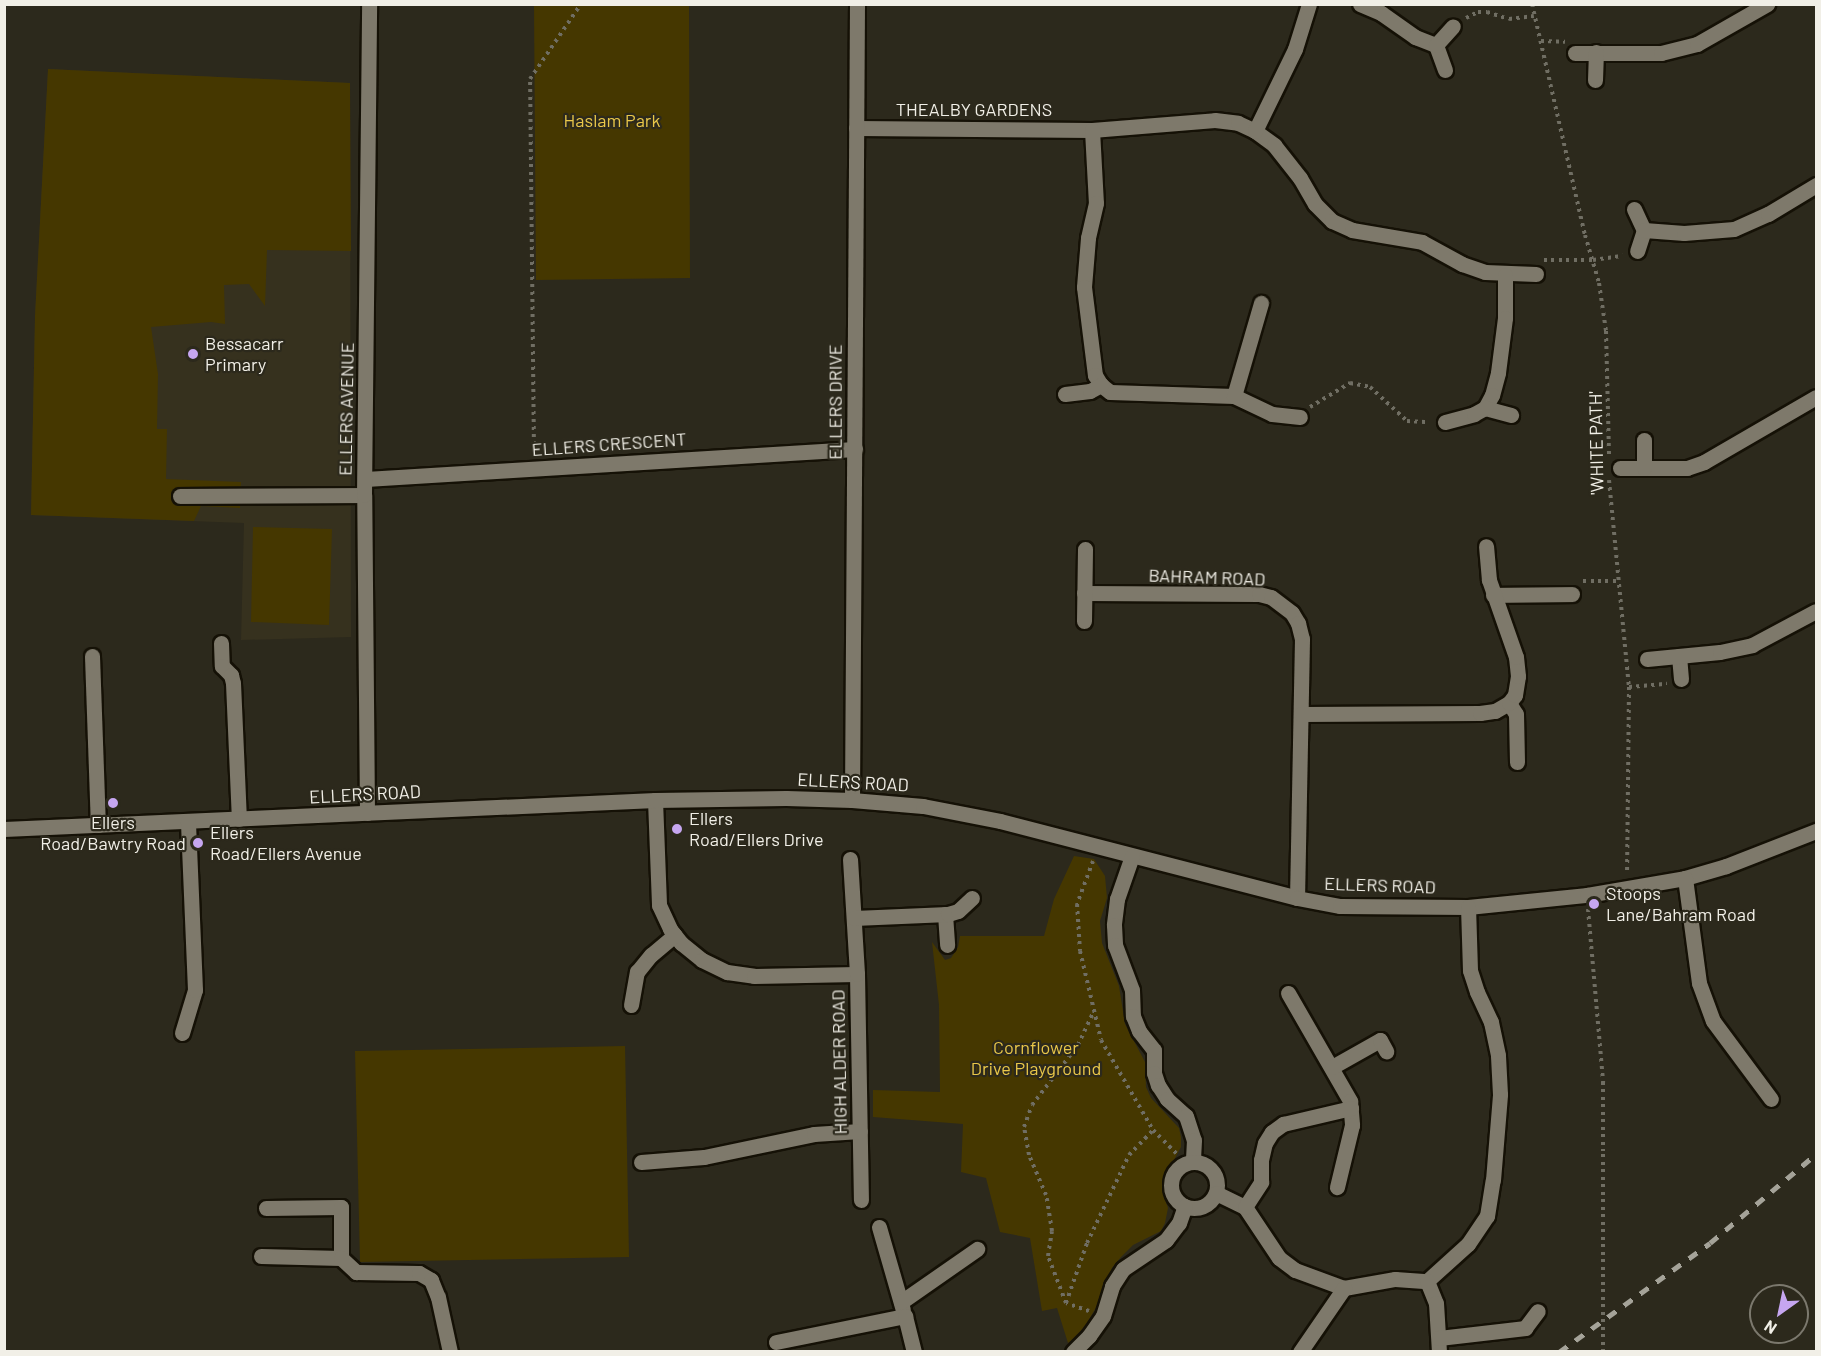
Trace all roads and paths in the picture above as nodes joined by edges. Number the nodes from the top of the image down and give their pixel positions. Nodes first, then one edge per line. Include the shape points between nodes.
1 (369, 4) edge
2 (581, 4) edge
3 (857, 4) edge
4 (1309, 4) edge
5 (1360, 4) edge
6 (1532, 4) edge
7 (1767, 4) edge
8 (1534, 16) junction
9 (1453, 26) joint
10 (1436, 45) junction
11 (1575, 52) dead end
12 (1596, 52) junction
13 (1445, 70) dead end
14 (1595, 80) dead end
15 (856, 128) junction
16 (1092, 130) junction
17 (1255, 131) junction
18 (1816, 184) edge
19 (1634, 209) dead end
20 (1644, 230) junction
21 (1637, 251) joint
22 (1593, 260) junction
23 (1536, 274) joint
24 (1505, 275) junction
25 (1261, 303) dead end
26 (1101, 385) junction
27 (1065, 394) dead end
28 (1234, 396) junction
29 (1816, 396) edge
30 (1485, 408) junction
31 (1511, 415) dead end
32 (1300, 417) joint
33 (1445, 422) joint
34 (1644, 440) dead end
35 (855, 449) junction
36 (534, 468) junction
37 (1644, 468) junction
38 (1612, 471) junction
39 (364, 479) junction
40 (364, 495) junction
41 (180, 496) dead end
42 (1486, 546) dead end
43 (1085, 549) dead end
44 (1617, 581) junction
45 (1084, 593) junction
46 (1572, 594) joint
47 (1493, 595) junction
48 (1814, 618) edge
49 (1084, 621) dead end
50 (221, 643) dead end
51 (92, 656) dead end
52 (1679, 656) junction
53 (1647, 658) dead end
54 (1681, 679) joint
55 (1629, 687) junction
56 (1509, 703) junction
57 (1301, 714) junction
58 (1517, 762) dead end
59 (655, 800) junction
60 (852, 800) junction
61 (367, 813) junction
62 (239, 819) junction
63 (188, 821) junction
64 (98, 825) junction
65 (4, 829) edge
66 (1816, 831) edge
67 (1099, 846) junction
68 (1132, 856) junction
69 (850, 859) dead end
70 (1685, 878) junction
71 (1627, 888) junction
72 (1587, 895) junction
73 (972, 898) dead end
74 (1297, 898) junction
75 (1468, 907) junction
76 (945, 914) junction
77 (854, 918) junction
78 (675, 935) junction
79 (948, 945) dead end
80 (857, 974) junction
81 (1288, 993) dead end
82 (631, 1005) dead end
83 (1094, 1011) junction
84 (182, 1032) dead end
85 (1386, 1051) dead end
86 (1332, 1067) junction
87 (1771, 1099) dead end
88 (1351, 1108) junction
89 (1153, 1130) junction
90 (860, 1131) junction
91 (641, 1162) dead end
92 (1189, 1162) junction
93 (1337, 1187) dead end
94 (1216, 1193) junction
95 (861, 1200) dead end
96 (1185, 1206) junction
97 (1245, 1207) junction
98 (266, 1208) dead end
99 (879, 1227) dead end
100 (977, 1250) dead end
101 (261, 1256) dead end
102 (341, 1258) junction
103 (1427, 1281) junction
104 (1344, 1288) junction
105 (1066, 1303) junction
106 (903, 1309) junction
107 (1538, 1311) dead end
108 (1104, 1316) junction
109 (776, 1342) dead end
110 (1439, 1345) edge
111 (450, 1352) edge
112 (914, 1352) edge
113 (1073, 1352) edge
114 (1300, 1352) edge
115 (1603, 1352) edge

1 - 39 street, ELLERS AVENUE
2 - 36 path via 530,79
3 - 15 street, ELLERS DRIVE
4 - 17 street via 1295,49
5 - 10 street via 1381,13 1415,38
6 - 8 path, 'WHITE PATH'
7 - 12 street via 1696,44 1661,53
8 - 9 path via 1509,19 1478,12
8 - 22 path, 'WHITE PATH'
9 - 10 street
10 - 13 street
11 - 12 street
12 - 14 street
15 - 16 street, THEALBY GARDENS
15 - 35 street, ELLERS DRIVE
16 - 17 street, THEALBY GARDENS via 1215,120 1238,123
16 - 26 street via 1096,203 1084,262 1084,287 1095,375
17 - 24 street, THEALBY GARDENS via 1274,145 1315,204 1332,221 1352,230 1422,242 1462,264
18 - 20 street via 1768,214 1734,229 1684,233
19 - 20 street
20 - 21 street
21 - 22 path via 1618,258
22 - 23 path via 1544,260
22 - 38 path, 'WHITE PATH' via 1606,331
23 - 24 street, THEALBY GARDENS
24 - 30 street via 1505,318 1498,373
25 - 28 street
26 - 27 street via 1090,392
26 - 28 street via 1110,392
28 - 32 street via 1272,414
29 - 37 street via 1704,462 1687,468
30 - 31 street
30 - 33 street
32 - 33 path via 1316,401 1350,383 1370,387 1407,421
34 - 37 street
35 - 36 street, ELLERS CRESCENT
35 - 60 street, ELLERS DRIVE
36 - 39 street, ELLERS CRESCENT
37 - 38 street
38 - 44 path, 'WHITE PATH'
39 - 40 street, ELLERS AVENUE
40 - 41 street
40 - 61 street, ELLERS AVENUE
42 - 47 street
43 - 45 street
44 - 46 path via 1578,581
44 - 55 path, 'WHITE PATH'
45 - 49 street
45 - 57 street, BAHRAM ROAD via 1271,597 1283,604 1298,623 1302,639
46 - 47 street
47 - 56 street via 1516,657 1518,676 1515,695
48 - 52 street via 1752,645
50 - 62 street via 222,666 233,683
51 - 64 street
52 - 53 street
52 - 54 street
54 - 55 path via 1677,683
55 - 71 path, 'WHITE PATH'
56 - 57 street via 1480,713
56 - 58 street via 1516,714
57 - 74 street, BAHRAM ROAD
59 - 60 street, ELLERS ROAD
59 - 61 street, ELLERS ROAD
59 - 78 street, HIGH ALDER ROAD via 659,905
60 - 67 street, ELLERS ROAD via 923,806
61 - 62 street, ELLERS ROAD
62 - 63 street, ELLERS ROAD
63 - 64 street, ELLERS ROAD
63 - 84 street via 195,990
64 - 65 street, ELLERS ROAD
66 - 70 street, ELLERS ROAD via 1726,867
67 - 68 street, ELLERS ROAD
67 - 83 path via 1077,904 1080,951
68 - 74 street, ELLERS ROAD
68 - 92 street via 1117,899 1115,945 1132,990 1133,1016 1154,1050 1158,1085 1186,1116 1192,1132
69 - 77 street
70 - 71 street, ELLERS ROAD
70 - 87 street via 1699,983 1713,1021
71 - 72 street, ELLERS ROAD
72 - 75 street, ELLERS ROAD
72 - 115 path, bridge via 1603,1082
73 - 76 street via 957,911
74 - 75 street, ELLERS ROAD via 1340,906
75 - 103 street via 1470,970 1491,1022 1498,1055 1500,1094 1493,1180 1487,1216 1468,1244
76 - 77 street
76 - 79 street
77 - 80 street
78 - 80 street, HIGH ALDER ROAD via 702,960 728,972 754,976
78 - 82 street via 637,972
80 - 90 street, HIGH ALDER ROAD
81 - 86 street
83 - 89 path via 1101,1040
83 - 105 path via 1078,1045 1032,1105 1024,1127 1029,1155 1046,1195 1052,1231 1048,1256
85 - 86 street via 1380,1040
86 - 88 street
88 - 93 street via 1352,1125
88 - 97 street via 1283,1124 1272,1132 1261,1160 1261,1182
89 - 92 path
89 - 105 path via 1129,1155 1087,1244
90 - 91 street via 814,1134 704,1157
90 - 95 street, HIGH ALDER ROAD
92 - 94 street via 1200,1162 1213,1171
92 - 96 street via 1178,1167 1171,1180 1173,1196
94 - 96 street via 1200,1208
94 - 97 street
96 - 108 street via 1179,1223 1166,1240 1123,1269 1112,1286
97 - 104 street via 1279,1258 1295,1270
98 - 102 street via 341,1207
99 - 106 street
100 - 106 street
101 - 102 street
102 - 111 street via 356,1272 419,1273 431,1280
103 - 104 street via 1384,1280
103 - 110 street via 1436,1303
104 - 114 street
105 - 108 path
106 - 109 street
106 - 112 street
107 - 110 street via 1525,1328
108 - 113 street

